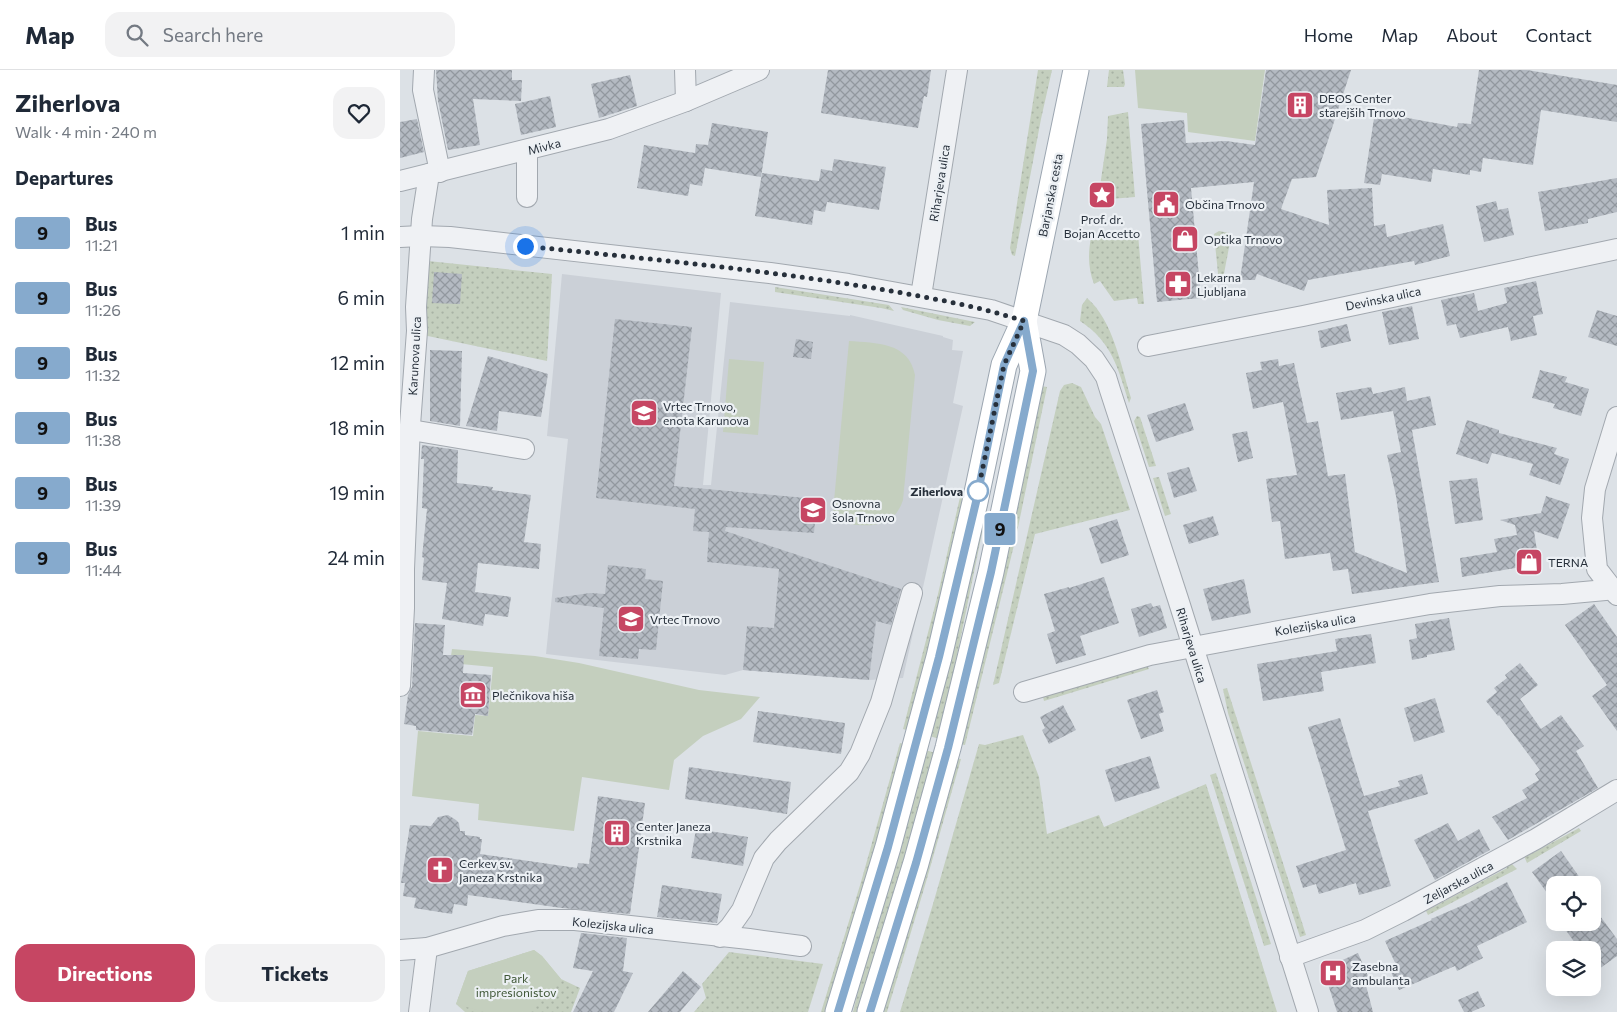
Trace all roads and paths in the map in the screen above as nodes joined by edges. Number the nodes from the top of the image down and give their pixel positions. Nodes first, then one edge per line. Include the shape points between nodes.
1 (424, 70) edge
2 (685, 70) edge
3 (759, 70) edge
4 (957, 70) edge
5 (1076, 70) edge
6 (686, 101) junction
7 (527, 150) junction
8 (434, 173) junction
9 (400, 181) edge
10 (527, 197) dead end
11 (400, 236) edge
12 (421, 236) junction
13 (1617, 249) edge
14 (921, 296) junction
15 (1024, 321) junction
16 (1148, 346) dead end
17 (1617, 417) edge
18 (407, 426) edge
19 (524, 449) dead end
20 (404, 472) edge
21 (403, 508) edge
22 (1616, 591) edge
23 (912, 593) dead end
24 (402, 608) edge
25 (1193, 647) junction
26 (400, 686) edge
27 (1024, 692) dead end
28 (1617, 790) edge
29 (720, 937) junction
30 (801, 946) dead end
31 (427, 948) junction
32 (400, 950) edge
33 (1290, 957) junction
34 (419, 1012) edge
35 (838, 1012) edge
36 (870, 1012) edge
37 (1308, 1012) edge

1 - 8 street via 423,90
2 - 6 street
3 - 6 street, Mivka
4 - 14 street, Riharjeva ulica
5 - 15 main road, Barjanska cesta
6 - 7 street, Mivka via 609,129
7 - 8 street, Mivka
7 - 10 street
8 - 9 street, Mivka
8 - 12 street
11 - 12 street, Riharjeva ulica
12 - 14 street, Riharjeva ulica via 761,272
12 - 18 street, Karunova ulica via 417,330
13 - 16 street, Devinska ulica
14 - 15 street, Riharjeva ulica via 991,310
15 - 25 street, Riharjeva ulica via 1064,335 1078,344 1106,377
15 - 35 main road, Barjanska cesta via 1004,365 939,657 888,847
15 - 36 main road, Barjanska cesta via 1033,371 991,572 948,748
17 - 22 street via 1595,489 1592,518 1597,570
18 - 19 street
18 - 20 street, Karunova ulica
20 - 21 street, Karunova ulica
21 - 24 street, Karunova ulica
22 - 25 street, Kolezijska ulica via 1500,596 1430,604
23 - 29 street via 881,702 860,754 849,772 764,858 742,910
24 - 26 street, Karunova ulica
25 - 27 street, Kolezijska ulica via 1150,655
25 - 33 street, Riharjeva ulica
28 - 33 street, Zeljarska ulica via 1536,839 1404,911 1364,930
29 - 30 street, Kolezijska ulica
29 - 31 street, Kolezijska ulica via 575,920 538,920
31 - 32 street
31 - 34 street
33 - 37 street, Riharjeva ulica

